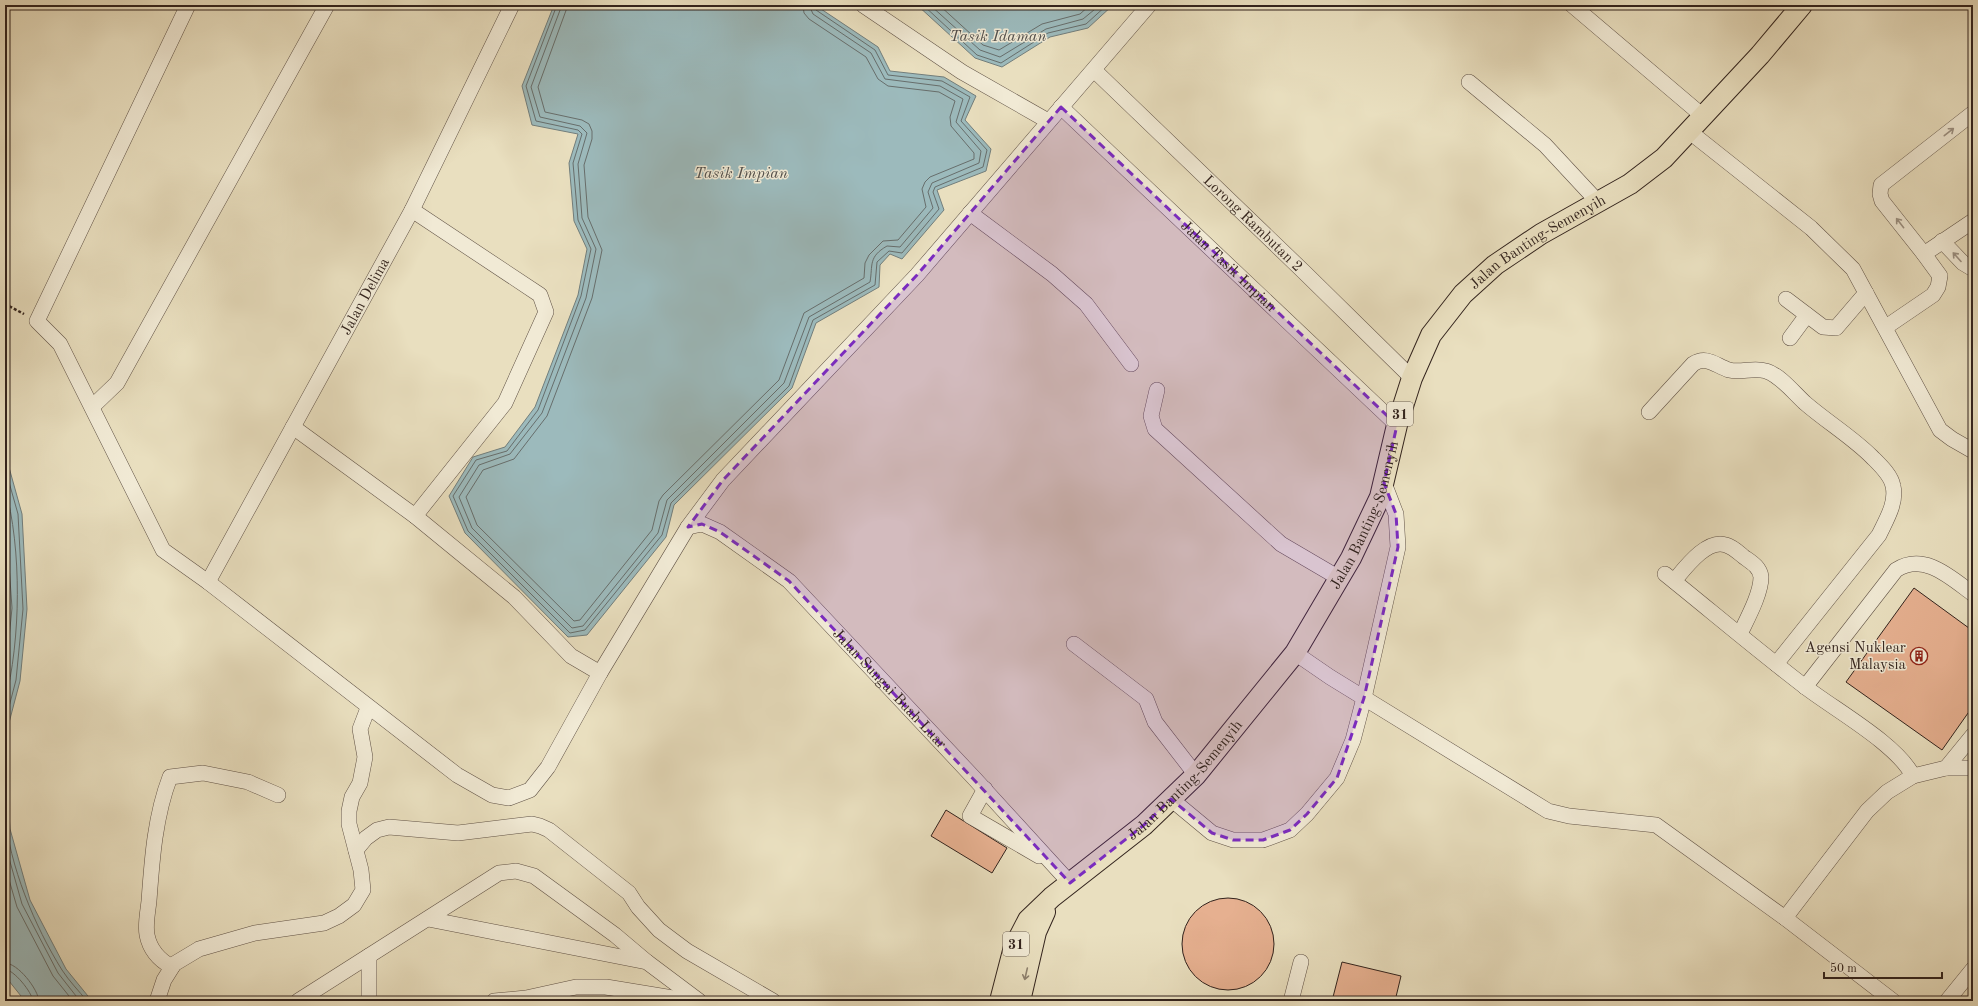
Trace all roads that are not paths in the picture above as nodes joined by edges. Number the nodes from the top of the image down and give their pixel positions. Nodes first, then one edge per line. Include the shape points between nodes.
1 (188, 5) edge
2 (327, 5) edge
3 (512, 5) edge
4 (863, 5) edge
5 (1149, 5) edge
6 (1572, 5) edge
7 (1802, 5) edge
8 (1094, 70) junction
9 (1469, 82) dead end
10 (1061, 107) junction
11 (1973, 113) edge
12 (1704, 117) junction
13 (1048, 121) junction
14 (1690, 132) junction
15 (1598, 202) junction
16 (412, 210) junction
17 (970, 213) junction
18 (1973, 221) edge
19 (1942, 242) junction
20 (1924, 254) junction
21 (1973, 269) edge
22 (1866, 293) junction
23 (1786, 299) dead end
24 (1807, 315) junction
25 (1886, 327) junction
26 (1790, 338) dead end
27 (1131, 364) dead end
28 (1412, 378) junction
29 (1157, 390) dead end
30 (92, 408) junction
31 (1649, 412) dead end
32 (1397, 424) junction
33 (293, 427) junction
34 (1973, 451) edge
35 (1384, 483) junction
36 (415, 516) junction
37 (688, 527) junction
38 (1339, 578) junction
39 (208, 582) junction
40 (1973, 594) edge
41 (1740, 634) junction
42 (1074, 644) dead end
43 (1295, 653) junction
44 (1776, 664) junction
45 (600, 673) junction
46 (1805, 687) junction
47 (1364, 698) junction
48 (368, 708) junction
49 (1973, 735) edge
50 (1946, 768) junction
51 (1973, 768) edge
52 (1196, 775) junction
53 (1914, 776) junction
54 (985, 789) junction
55 (278, 795) dead end
56 (1171, 799) junction
57 (356, 850) junction
58 (1052, 863) junction
59 (1070, 883) junction
60 (1052, 897) junction
61 (1785, 918) junction
62 (428, 919) junction
63 (369, 956) junction
64 (647, 962) junction
65 (1301, 962) dead end
66 (172, 967) junction
67 (1973, 969) edge
68 (566, 995) edge
69 (635, 996) edge
70 (673, 999) edge
71 (1949, 1000) edge
72 (158, 1001) edge
73 (298, 1001) edge
74 (369, 1001) edge
75 (494, 1001) edge
76 (691, 1001) edge
77 (699, 1001) edge
78 (773, 1001) edge
79 (1000, 1001) edge
80 (1020, 1001) edge
81 (1291, 1001) edge
82 (1893, 1001) edge

1 - 30 street via 37,321 60,344
2 - 30 street via 117,383
3 - 16 street, Jalan Delima
4 - 13 street via 962,72
5 - 8 street
6 - 12 street
7 - 12 main road, Jalan Banting-Semenyih / 31
8 - 10 street
8 - 28 street, Lorong Rambutan 2
9 - 15 street via 1545,145
10 - 13 street
10 - 32 street, Jalan Tasik Impian
20 -> 11 street via 1882,201 1881,185
12 - 14 main road, Jalan Banting-Semenyih / 31
13 - 17 street
14 - 15 main road, Jalan Banting-Semenyih / 31 via 1658,163 1630,184
14 - 22 street via 1811,228 1853,269
15 - 28 main road, Jalan Banting-Semenyih / 31 via 1540,234 1495,265 1463,294 1431,335
16 - 33 street, Jalan Delima
16 - 36 street via 540,295 546,312 505,403
17 - 27 street via 1052,274 1086,304
17 - 37 street via 917,276 723,480
18 - 19 street
19 - 20 street
21 -> 19 street via 1962,264
20 - 25 street via 1940,276 1934,295
22 - 24 street via 1836,328 1823,327
22 - 25 street
23 - 24 street
24 - 26 street
25 - 34 street via 1940,430
28 - 32 main road, Jalan Banting-Semenyih / 31
29 - 38 street via 1151,416 1155,429 1280,544
30 - 39 street via 163,550
31 - 44 street via 1699,360 1706,360 1729,370 1766,371 1773,374 1870,456 1893,485 1895,497 1879,534
32 - 35 main road, Jalan Banting-Semenyih / 31
33 - 36 street
33 - 39 street, Jalan Delima
35 - 38 main road, Jalan Banting-Semenyih / 31 via 1351,558
35 - 47 street via 1396,514 1398,547
36 - 45 street via 514,597 571,656
37 - 45 street
37 - 54 street, Jalan Sungai Buah Luar via 702,524 720,532 789,581
38 - 43 main road, Jalan Banting-Semenyih / 31
39 - 48 street
40 - 46 street via 1939,569 1920,563 1905,564 1896,570
41 - 41 street via 1670,577 1713,545 1729,546 1760,571 1755,601
41 - 44 street
42 - 52 street via 1146,699 1155,722
43 - 47 street
43 - 52 main road, Jalan Banting-Semenyih / 31
44 - 46 street
45 - 48 street via 548,767 530,790 508,798 492,795 457,775
46 - 53 street via 1892,750 1907,764
47 - 56 street via 1352,740 1336,778 1308,814 1290,830 1263,840 1233,840 1212,833
47 - 61 street via 1548,811 1569,816 1656,825
48 - 57 street via 360,729 365,757 360,783 349,810 349,824
49 - 50 street
50 - 51 street
50 - 53 street
52 - 56 main road, Jalan Banting-Semenyih / 31
53 - 61 street via 1887,792 1868,811
54 - 58 street, Jalan Sungai Buah Luar
54 - 58 street via 970,816
55 - 66 street via 248,782 203,773 170,777 162,799 152,862 147,934 151,948 160,960
56 - 59 main road, Jalan Banting-Semenyih / 31 via 1144,825
57 - 66 street via 363,890 354,904 339,916 324,923 255,933 199,949
57 - 78 street via 377,830 389,827 458,833 532,824 540,826 568,843 629,893 659,930 687,950
58 - 59 street, Jalan Sungai Buah Luar
59 - 60 main road, Jalan Banting-Semenyih / 31
60 - 79 main road, Jalan Banting-Semenyih / 31 via 1028,920 1014,947
60 -> 80 main road, Jalan Banting-Semenyih / 31 via 1036,932
61 - 82 street
62 - 63 street
62 - 64 street
62 - 64 street via 499,873 516,870 534,876
63 - 73 street
63 - 74 street
64 - 77 street
65 - 81 street
66 - 72 street via 164,980
67 - 71 street
68 - 69 street via 576,986 606,987
68 - 75 street
69 - 70 street
70 - 76 street

